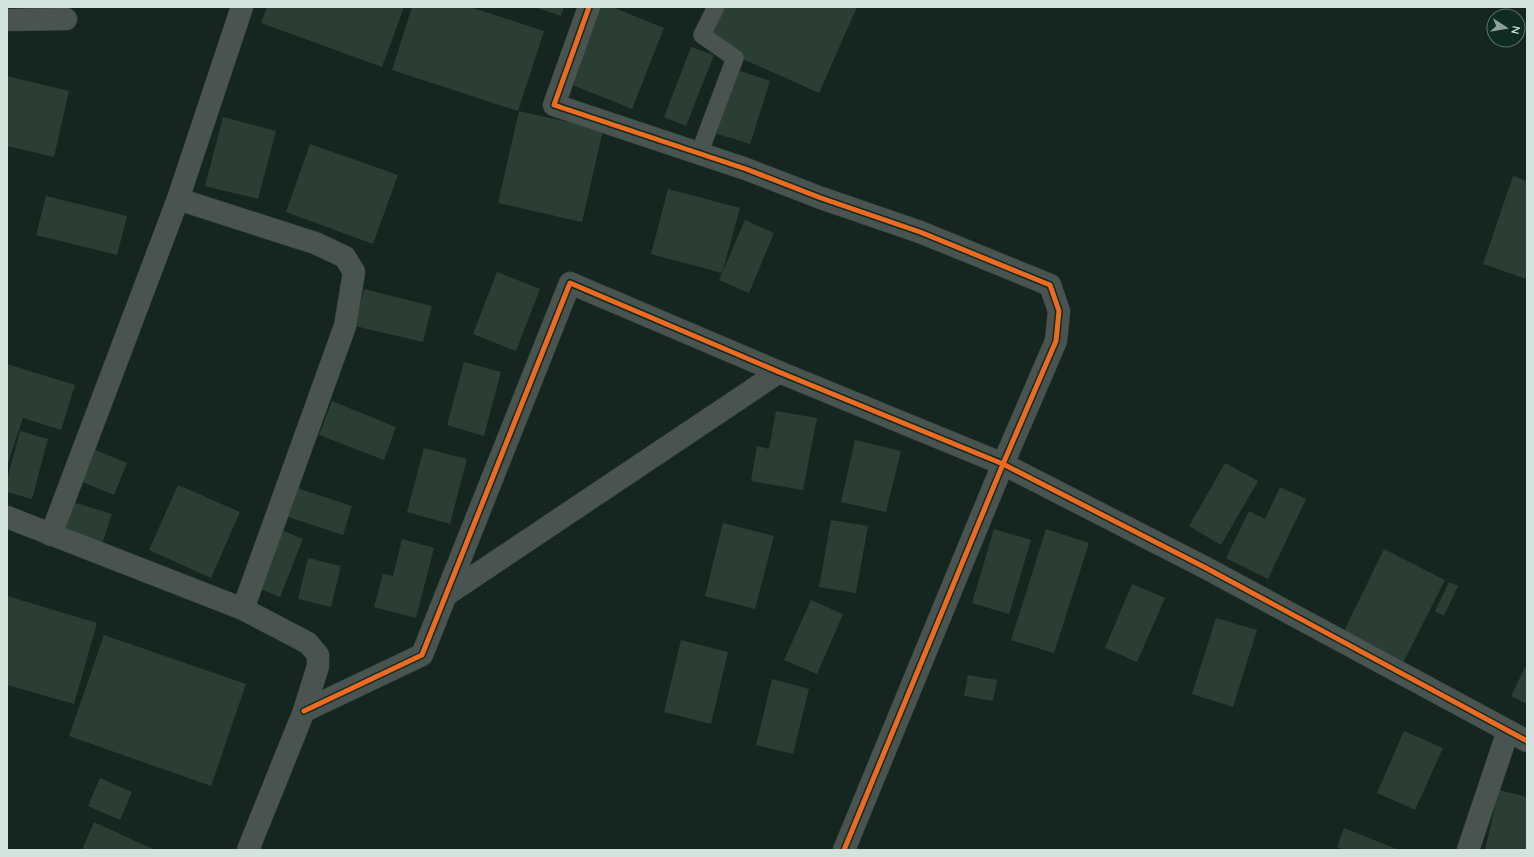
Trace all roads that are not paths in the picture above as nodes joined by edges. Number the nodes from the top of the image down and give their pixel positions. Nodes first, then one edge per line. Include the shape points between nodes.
1 (242, 7) edge
2 (589, 7) edge
3 (716, 7) edge
4 (66, 19) dead end
5 (7, 20) edge
6 (699, 154) junction
7 (178, 199) junction
8 (779, 372) junction
9 (1004, 464) junction
10 (7, 517) edge
11 (51, 535) junction
12 (446, 595) junction
13 (242, 609) junction
14 (304, 711) junction
15 (1508, 731) junction
16 (1527, 741) edge
17 (248, 850) edge
18 (844, 850) edge
19 (1468, 850) edge

1 - 7 street
2 - 6 street via 554,105
3 - 6 lane via 702,35 735,58
4 - 5 street
6 - 9 street via 920,232 1050,285 1059,311 1056,341
7 - 11 street
7 - 13 street via 315,243 345,257 354,272 345,326
8 - 9 street
8 - 12 street
8 - 12 street via 570,283
9 - 15 street via 1206,568
9 - 18 street
10 - 11 street
11 - 13 street
12 - 14 street via 422,655
13 - 14 street via 308,643 318,655 318,666
14 - 17 street
15 - 16 street
15 - 19 street

